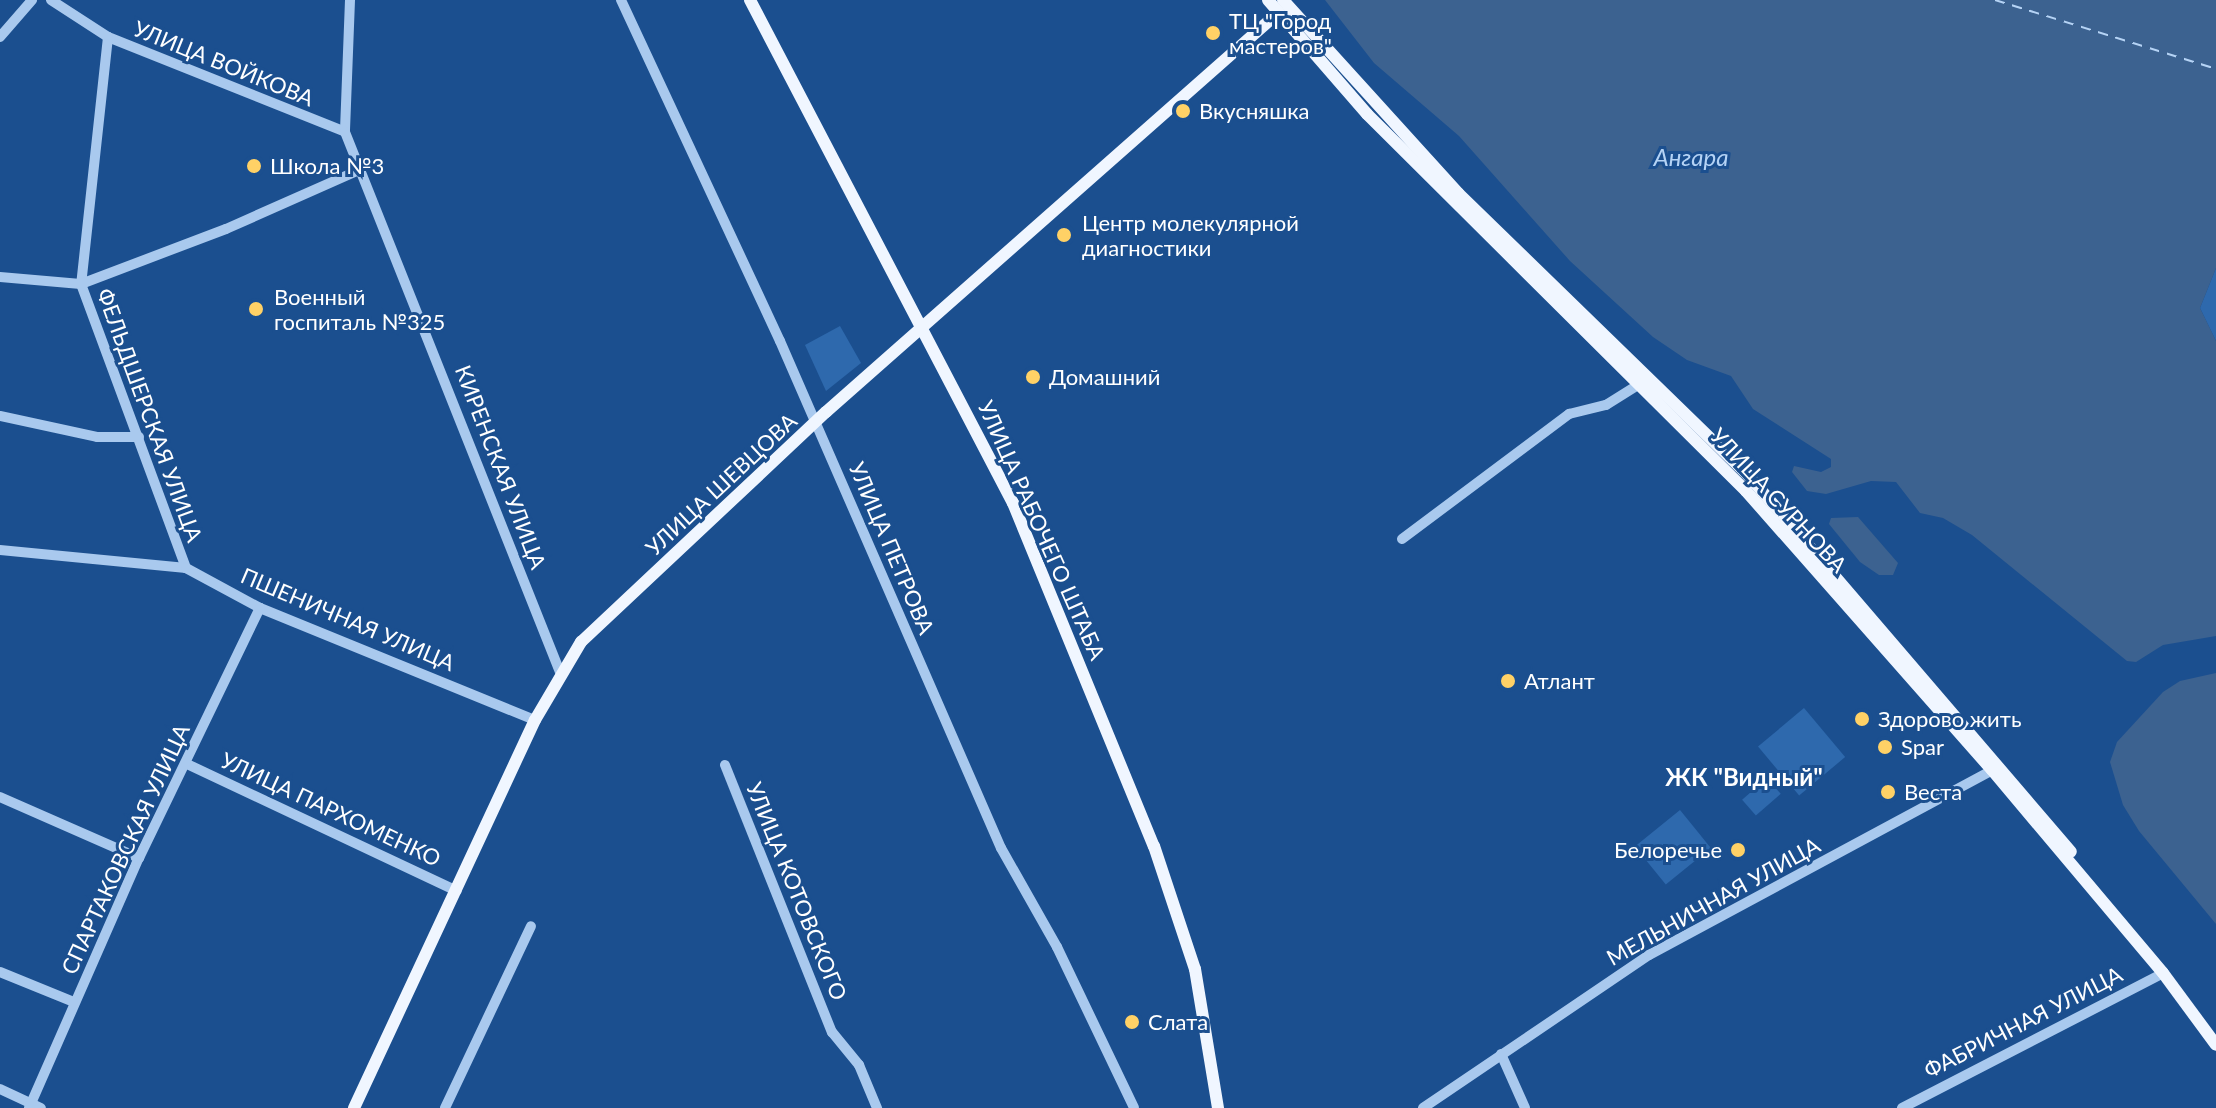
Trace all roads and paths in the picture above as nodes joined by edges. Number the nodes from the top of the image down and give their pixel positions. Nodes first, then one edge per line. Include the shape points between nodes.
1 (32, 0) edge
2 (51, 0) edge
3 (350, 0) edge
4 (621, 0) edge
5 (750, 0) edge
6 (1268, 0) edge
7 (1282, 5) edge
8 (0, 37) edge
9 (108, 37) junction
10 (345, 132) junction
11 (359, 170) junction
12 (0, 277) edge
13 (81, 284) junction
14 (925, 326) junction
15 (1640, 384) junction
16 (0, 416) edge
17 (815, 422) junction
18 (139, 437) junction
19 (1402, 539) dead end
20 (0, 550) edge
21 (186, 568) junction
22 (260, 608) junction
23 (560, 672) junction
24 (535, 720) junction
25 (187, 764) junction
26 (725, 765) dead end
27 (1992, 770) junction
28 (0, 797) edge
29 (139, 858) junction
30 (457, 891) junction
31 (531, 926) dead end
32 (0, 972) edge
33 (2163, 973) junction
34 (74, 1002) junction
35 (2216, 1032) edge
36 (2216, 1045) edge
37 (1501, 1054) junction
38 (0, 1089) edge
39 (34, 1106) edge
40 (1425, 1107) edge
41 (354, 1108) edge
42 (445, 1108) edge
43 (877, 1108) edge
44 (1134, 1108) edge
45 (1218, 1108) edge
46 (1525, 1108) edge
47 (1902, 1108) edge

1 - 8 street
2 - 9 street, УЛИЦА ВОЙКОВА
3 - 10 street, КИРЕНСКАЯ УЛИЦА
4 - 17 street, УЛИЦА ПЕТРОВА
5 - 14 main road, УЛИЦА РАБОЧЕГО ШТАБА
6 - 7 main road
7 - 14 main road, УЛИЦА ШЕВЦОВА
7 - 15 main road, УЛИЦА СУРНОВА via 1377,125
7 - 35 main road, УЛИЦА СУРНОВА via 1458,193 1748,475 1998,762
9 - 10 street, УЛИЦА ВОЙКОВА
9 - 13 street, ФЕЛЬДШЕРСКАЯ УЛИЦА
10 - 11 street, КИРЕНСКАЯ УЛИЦА
11 - 13 street via 226,229
11 - 23 street, КИРЕНСКАЯ УЛИЦА via 393,242
12 - 13 street
13 - 18 street, ФЕЛЬДШЕРСКАЯ УЛИЦА
14 - 17 main road, УЛИЦА ШЕВЦОВА
14 - 45 main road, УЛИЦА РАБОЧЕГО ШТАБА via 1013,503 1154,846 1195,969
15 - 19 street via 1606,405 1569,414
15 - 27 main road, УЛИЦА СУРНОВА via 1746,491
16 - 18 street via 97,437
17 - 23 main road, УЛИЦА ШЕВЦОВА via 581,642
17 - 44 street, УЛИЦА ПЕТРОВА via 1001,848 1057,947
18 - 21 street, ФЕЛЬДШЕРСКАЯ УЛИЦА
20 - 21 street, ПШЕНИЧНАЯ УЛИЦА
21 - 22 street, ПШЕНИЧНАЯ УЛИЦА
22 - 24 street, ПШЕНИЧНАЯ УЛИЦА
22 - 25 street, СПАРТАКОВСКАЯ УЛИЦА
23 - 24 main road, УЛИЦА ШЕВЦОВА
24 - 30 main road, УЛИЦА ШЕВЦОВА
25 - 29 street, СПАРТАКОВСКАЯ УЛИЦА
25 - 30 street, УЛИЦА ПАРХОМЕНКО
26 - 43 street, УЛИЦА КОТОВСКОГО via 832,1032 859,1065
27 - 33 main road, УЛИЦА СУРНОВА
27 - 37 street, МЕЛЬНИЧНАЯ УЛИЦА via 1649,955
28 - 29 street
29 - 34 street, СПАРТАКОВСКАЯ УЛИЦА
30 - 41 main road, УЛИЦА ШЕВЦОВА
31 - 42 street
32 - 34 street
33 - 36 main road, УЛИЦА СУРНОВА
33 - 47 street, ФАБРИЧНАЯ УЛИЦА
34 - 39 street, СПАРТАКОВСКАЯ УЛИЦА
37 - 40 street, МЕЛЬНИЧНАЯ УЛИЦА
37 - 46 street
38 - 39 street

